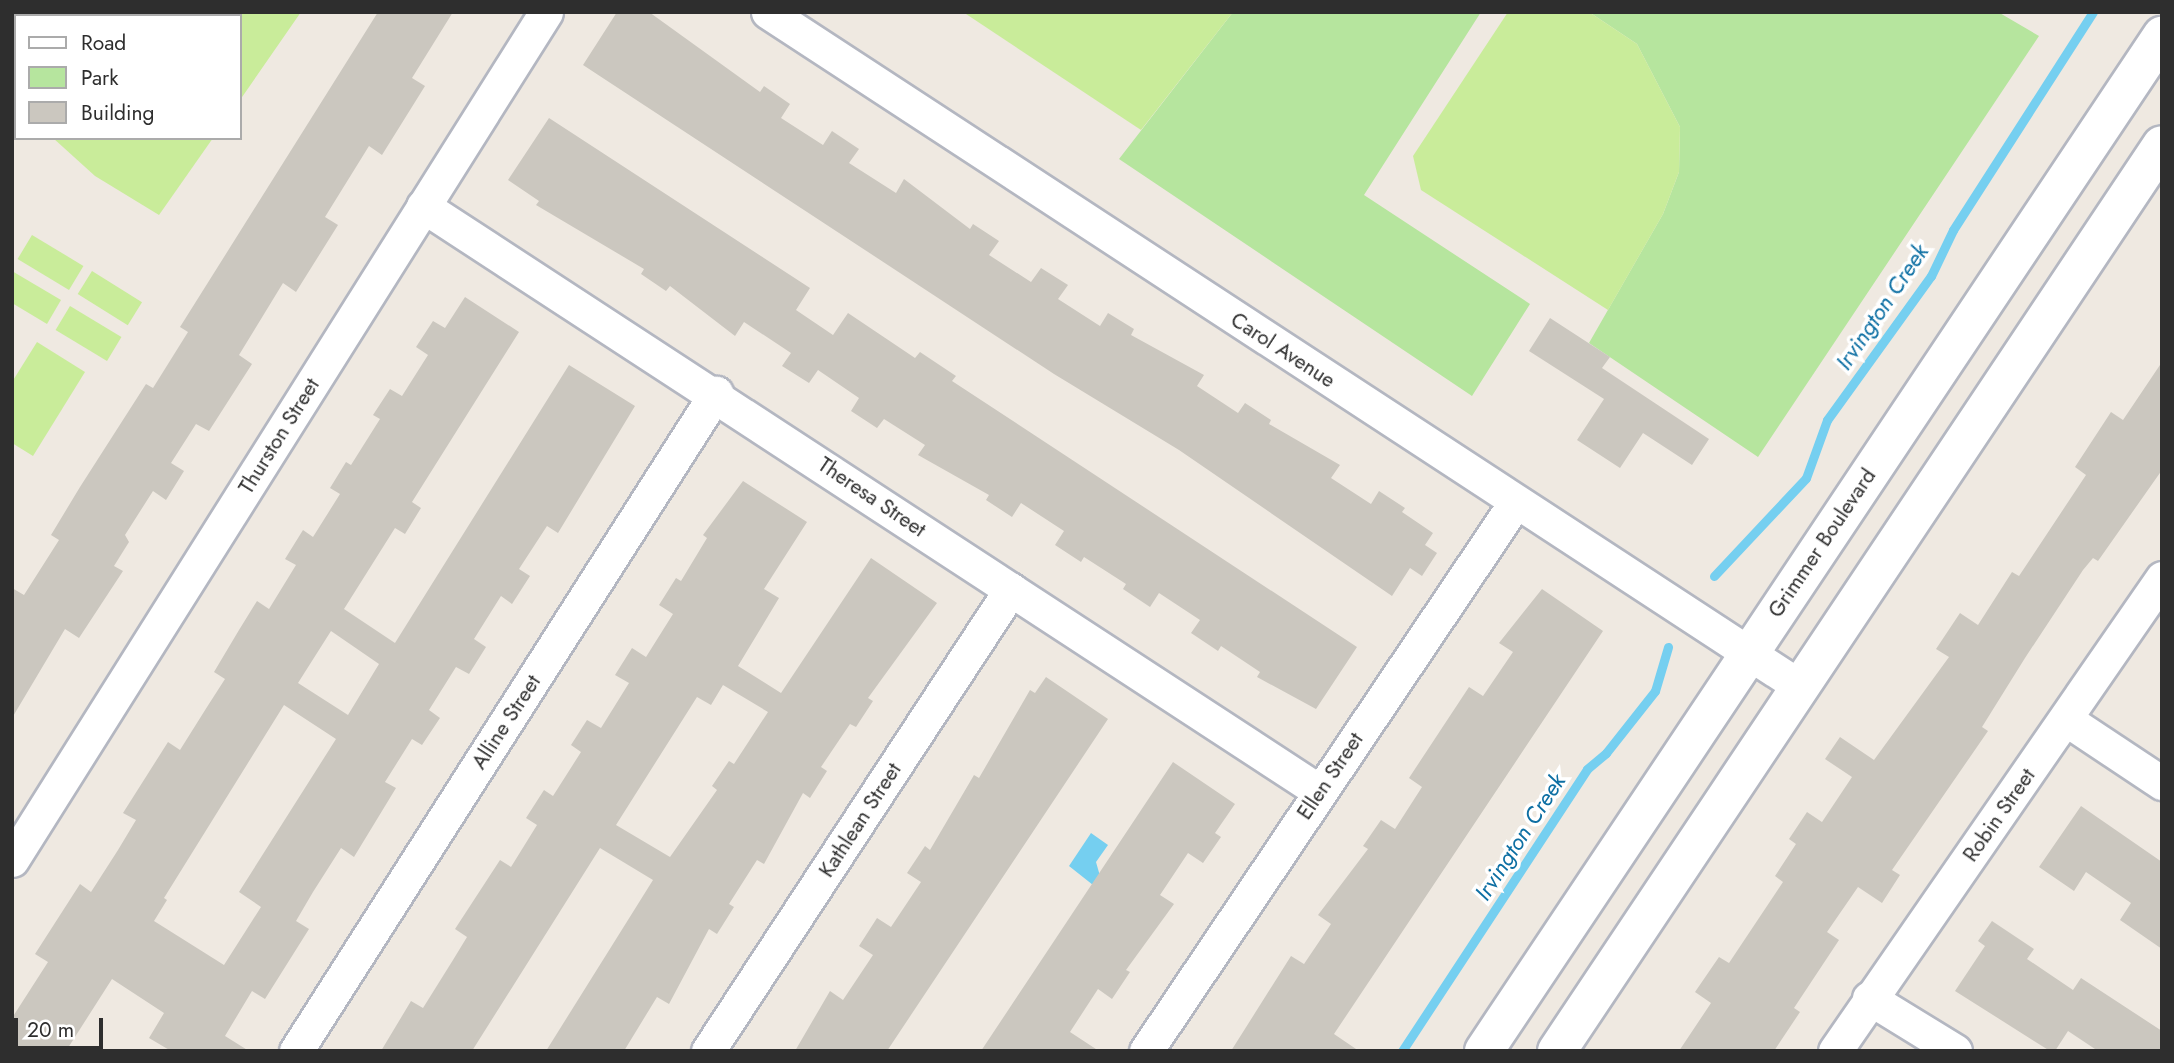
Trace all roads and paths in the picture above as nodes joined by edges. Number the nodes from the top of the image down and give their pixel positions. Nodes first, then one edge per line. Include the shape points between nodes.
1 (547, 12) edge
2 (768, 12) edge
3 (2162, 36) edge
4 (2162, 145) edge
5 (423, 206) junction
6 (716, 393) junction
7 (1515, 503) junction
8 (2162, 579) edge
9 (1011, 589) junction
10 (1748, 653) junction
11 (1800, 686) junction
12 (2067, 720) junction
13 (2162, 783) edge
14 (1320, 791) junction
15 (12, 860) edge
16 (1869, 998) junction
17 (296, 1051) edge
18 (708, 1051) edge
19 (1146, 1051) edge
20 (1484, 1051) edge
21 (1557, 1051) edge
22 (1835, 1051) edge
23 (1955, 1051) edge

1 - 5 street, Thurston Street
2 - 7 street, Carol Avenue
3 - 10 main road, Grimmer Boulevard
4 - 11 main road
5 - 6 street, Theresa Street
5 - 15 street, Thurston Street
6 - 9 street, Theresa Street
6 - 17 street, Alline Street
7 - 10 street, Carol Avenue
7 - 14 street, Ellen Street
8 - 12 street, Robin Street
9 - 14 street, Theresa Street
9 - 18 street, Kathlean Street
10 - 11 street, Carol Avenue
10 - 20 main road, Grimmer Boulevard
11 - 21 main road
12 - 13 street
12 - 16 street, Robin Street
14 - 19 street, Ellen Street
16 - 22 street, Robin Street
16 - 23 street

